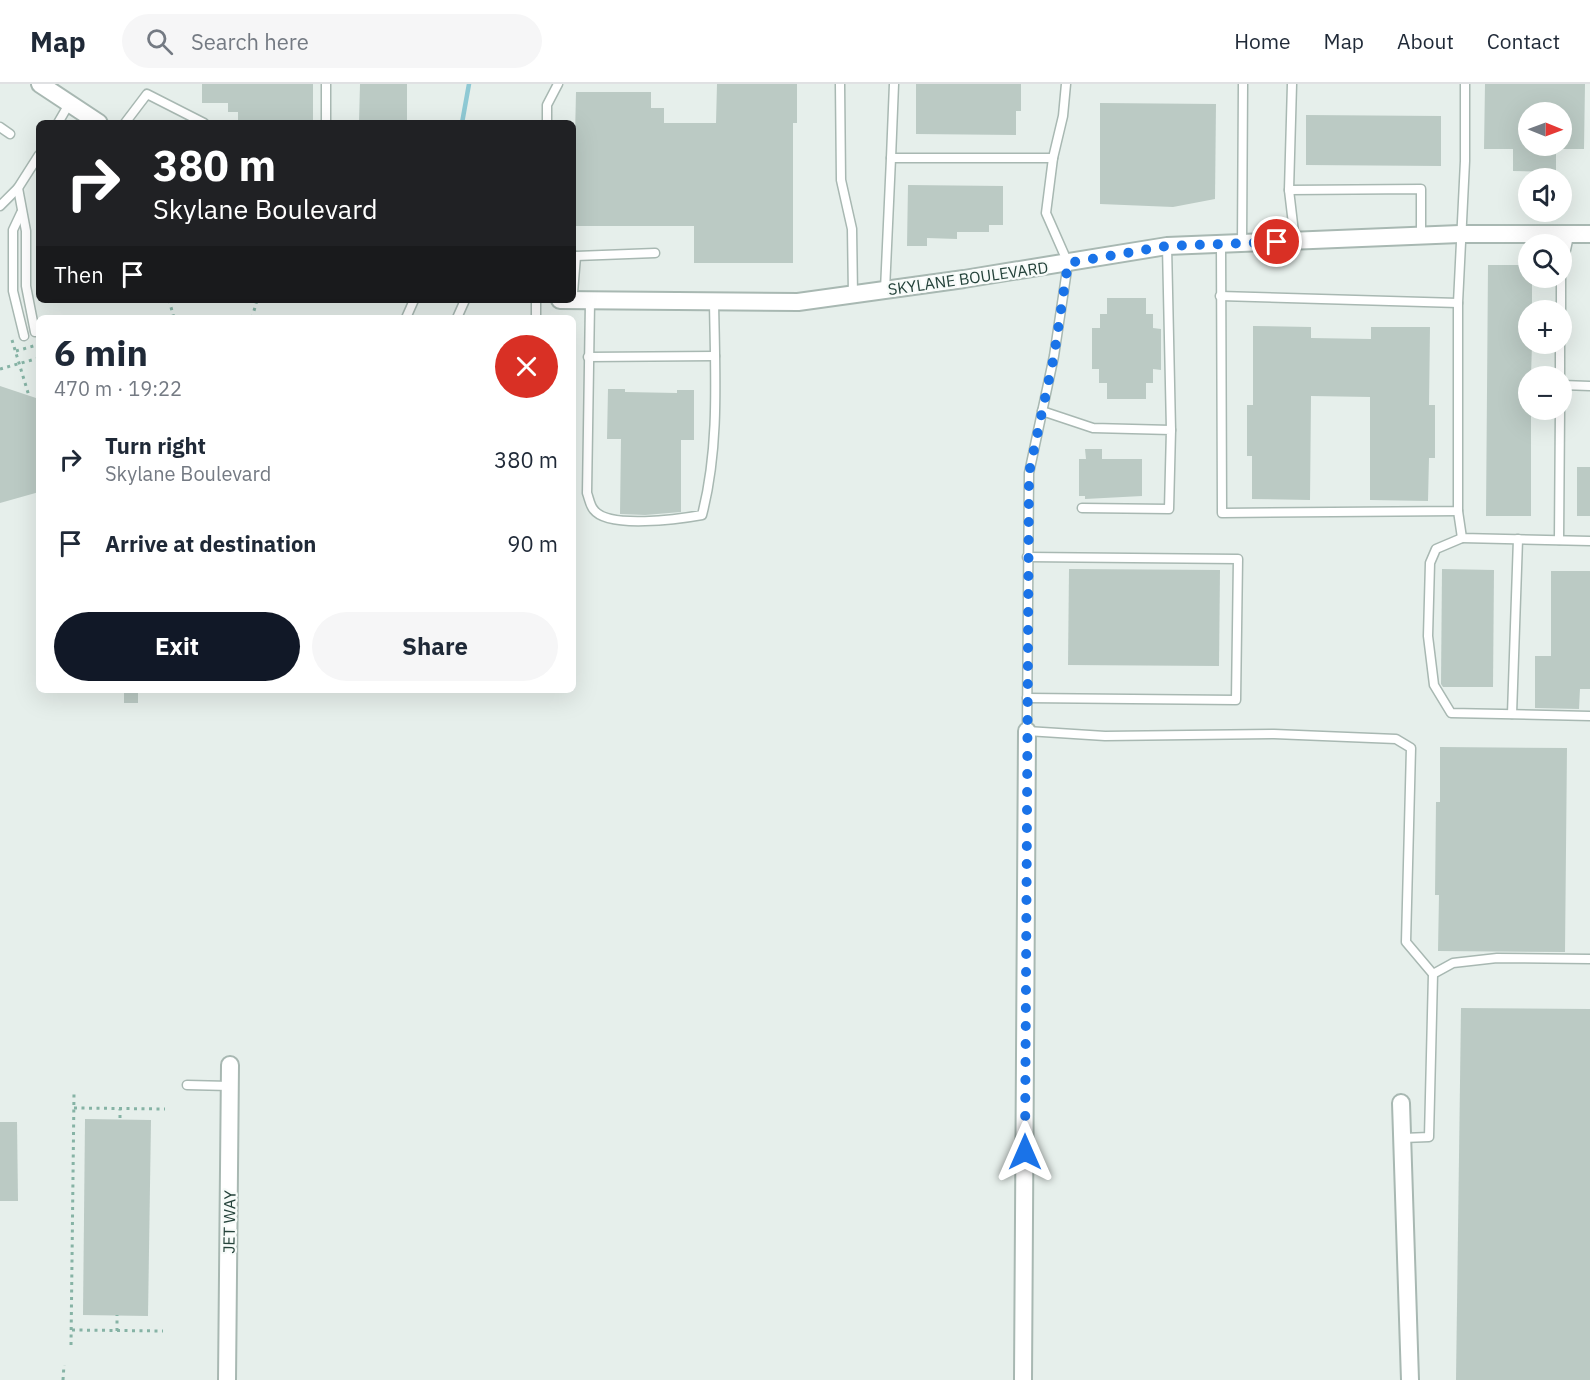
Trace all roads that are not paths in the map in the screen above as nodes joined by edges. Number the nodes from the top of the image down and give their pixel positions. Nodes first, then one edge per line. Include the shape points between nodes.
1 (40, 84) edge
2 (326, 84) edge
3 (558, 84) edge
4 (840, 84) edge
5 (894, 84) edge
6 (1066, 84) edge
7 (1243, 84) edge
8 (1292, 84) edge
9 (1465, 84) edge
10 (69, 104) junction
11 (60, 120) edge
12 (94, 120) edge
13 (127, 120) edge
14 (198, 120) edge
15 (326, 120) edge
16 (547, 120) edge
17 (0, 127) edge
18 (10, 134) dead end
19 (891, 158) junction
20 (1053, 158) junction
21 (36, 160) edge
22 (18, 188) junction
23 (1289, 190) junction
24 (0, 206) edge
25 (21, 213) junction
26 (1460, 234) junction
27 (1590, 234) edge
28 (1518, 235) edge
29 (1421, 236) junction
30 (1572, 236) edge
31 (1295, 241) junction
32 (1221, 244) junction
33 (1242, 244) junction
34 (1167, 246) junction
35 (656, 253) dead end
36 (576, 256) edge
37 (1068, 263) junction
38 (885, 290) junction
39 (853, 295) junction
40 (1220, 296) junction
41 (576, 299) edge
42 (714, 301) junction
43 (590, 302) junction
44 (1458, 303) junction
45 (35, 332) dead end
46 (24, 336) dead end
47 (715, 356) junction
48 (588, 357) junction
49 (1572, 385) edge
50 (1590, 386) edge
51 (1042, 411) junction
52 (1560, 420) edge
53 (1171, 430) junction
54 (1082, 508) dead end
55 (1458, 511) junction
56 (1462, 538) junction
57 (1518, 539) junction
58 (1559, 540) junction
59 (1590, 541) edge
60 (1028, 557) junction
61 (1027, 698) junction
62 (1512, 714) junction
63 (1590, 716) edge
64 (1027, 731) junction
65 (1590, 959) edge
66 (1433, 974) junction
67 (230, 1065) dead end
68 (187, 1086) dead end
69 (230, 1086) junction
70 (1401, 1102) dead end
71 (1403, 1138) junction
72 (227, 1380) edge
73 (1023, 1380) edge
74 (1410, 1380) edge

1 - 10 street
2 - 15 lane
3 - 16 lane via 547,105
4 - 39 lane via 841,180 852,229
5 - 19 lane
6 - 20 lane
7 - 33 lane
8 - 23 lane
9 - 26 lane
10 - 11 lane
10 - 12 street
13 - 14 lane via 147,94
17 - 18 lane
19 - 20 lane
19 - 38 lane
20 - 37 lane via 1046,213
21 - 22 lane
22 - 24 lane
22 - 25 lane
23 - 29 lane via 1421,189
23 - 31 lane
25 - 45 lane via 26,231 26,286
25 - 46 lane via 13,230 13,291
26 - 28 street, SKYLANE BOULEVARD
26 - 29 street, SKYLANE BOULEVARD
26 - 44 lane
27 - 30 street, SKYLANE BOULEVARD
29 - 31 street, SKYLANE BOULEVARD
31 - 33 street, SKYLANE BOULEVARD
32 - 33 street, SKYLANE BOULEVARD
32 - 34 street, SKYLANE BOULEVARD
32 - 40 lane
34 - 37 street, SKYLANE BOULEVARD
34 - 53 lane
35 - 36 lane
37 - 38 street, SKYLANE BOULEVARD
37 - 51 lane
38 - 39 street, SKYLANE BOULEVARD
39 - 42 street, SKYLANE BOULEVARD via 798,302
40 - 44 lane
40 - 55 lane via 1222,513
41 - 43 street, SKYLANE BOULEVARD
42 - 43 street, SKYLANE BOULEVARD
42 - 47 lane
43 - 48 lane
44 - 55 lane
47 - 48 lane
47 - 48 lane via 710,486 702,515 675,520 607,519 594,511 587,493
49 - 50 lane
51 - 53 lane via 1093,428
51 - 60 lane via 1029,473
52 - 58 lane
53 - 54 lane via 1169,509
55 - 56 lane
56 - 57 lane
56 - 62 lane via 1436,549 1430,563 1428,636 1434,685 1451,713
57 - 58 lane
57 - 62 lane
58 - 59 lane
60 - 61 lane
60 - 61 lane via 1238,559 1236,700
61 - 64 lane
62 - 63 lane
64 - 66 lane via 1105,736 1274,734 1396,739 1411,748 1406,942
64 - 73 street
65 - 66 lane via 1497,958 1453,963
66 - 71 lane via 1429,1137
67 - 69 street, JET WAY
68 - 69 lane
69 - 72 street, JET WAY
70 - 71 street
71 - 74 street

